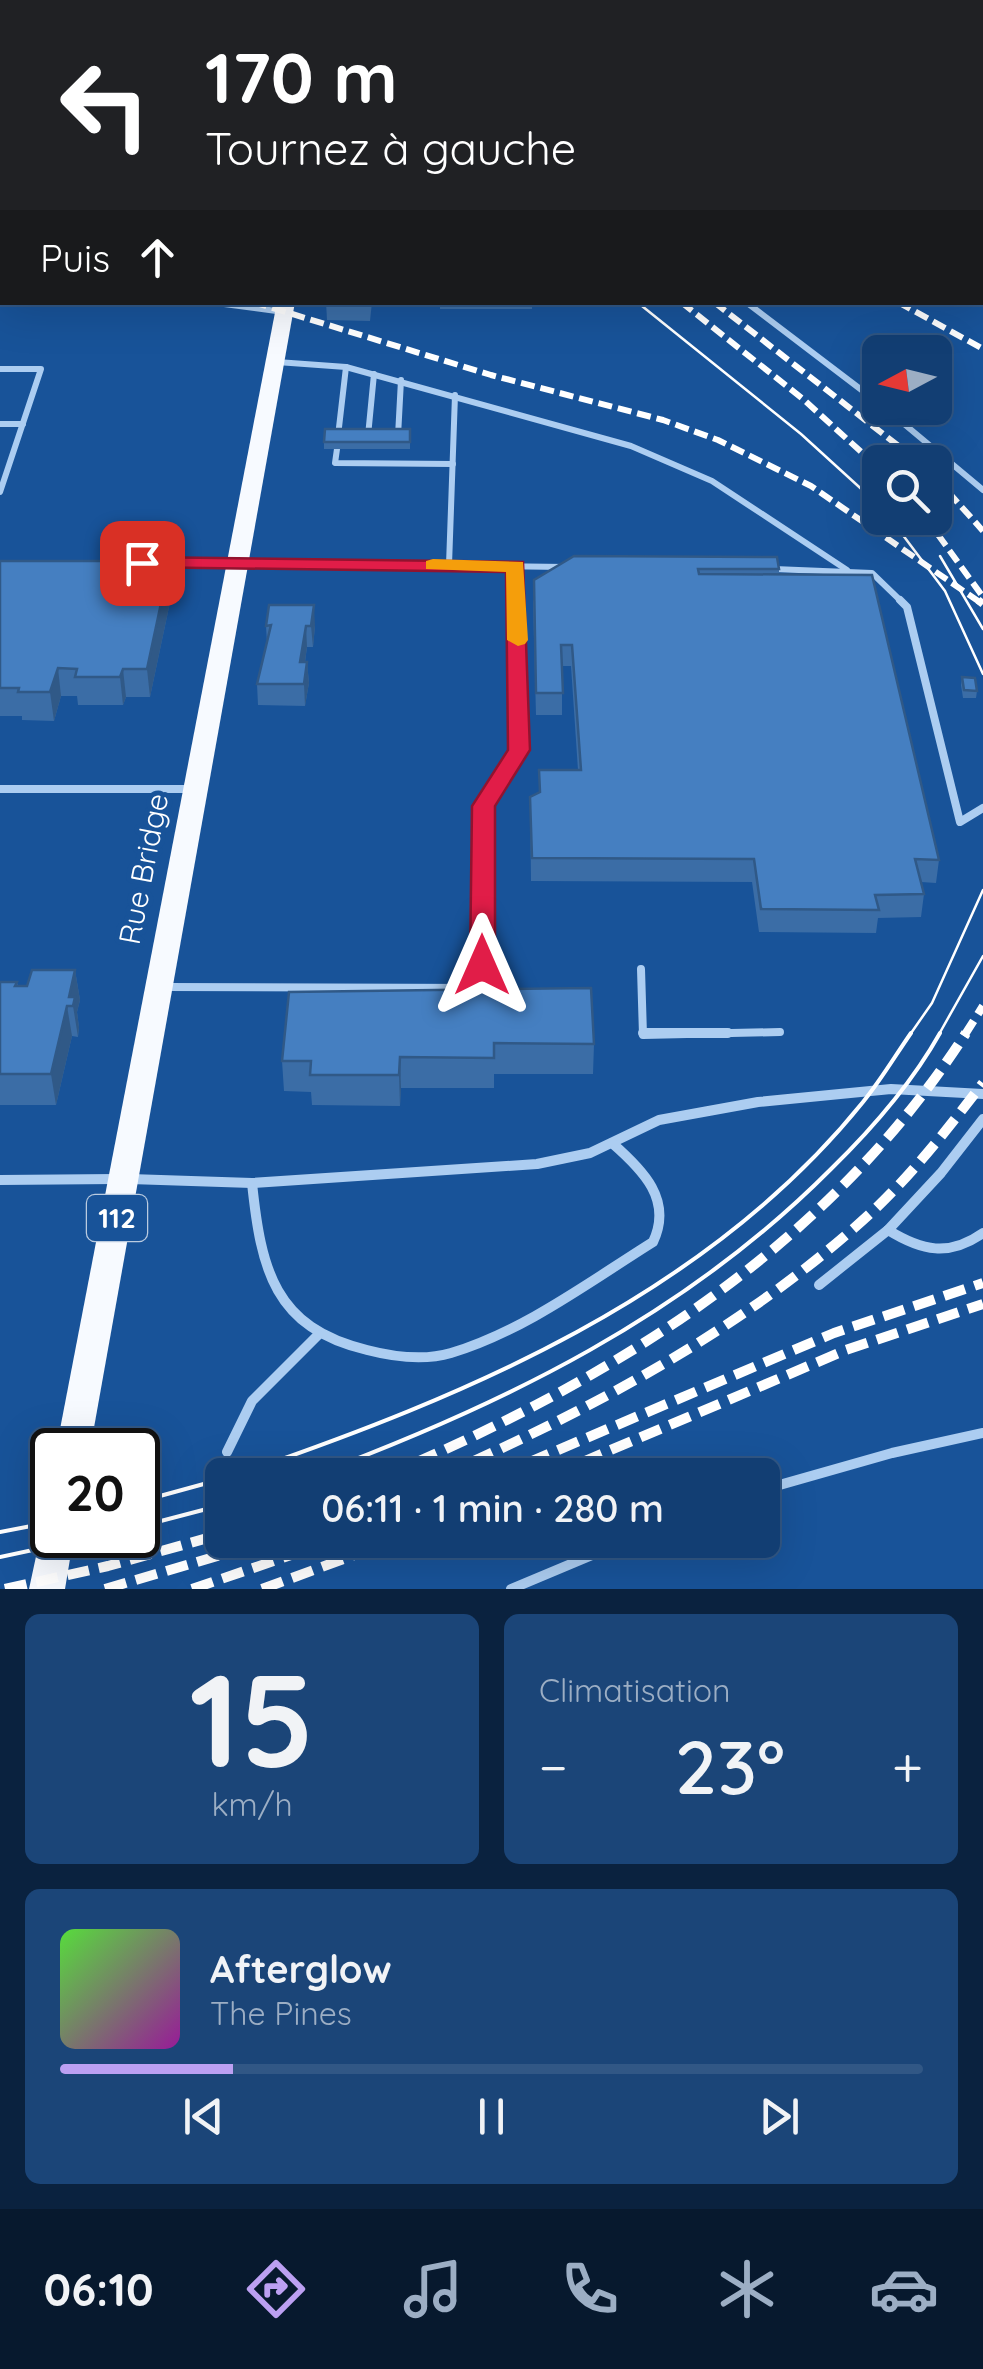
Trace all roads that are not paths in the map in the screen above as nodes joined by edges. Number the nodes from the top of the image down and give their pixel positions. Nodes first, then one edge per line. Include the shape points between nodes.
1 (255, 305) edge
2 (750, 305) edge
3 (285, 307) edge
4 (274, 362) junction
5 (346, 367) junction
6 (0, 368) edge
7 (374, 374) junction
8 (401, 380) junction
9 (862, 391) edge
10 (456, 395) junction
11 (0, 424) edge
12 (23, 424) junction
13 (905, 425) edge
14 (338, 436) edge
15 (368, 436) edge
16 (398, 436) edge
17 (336, 449) edge
18 (367, 449) edge
19 (397, 449) edge
20 (366, 463) junction
21 (396, 463) junction
22 (453, 464) junction
23 (983, 490) edge
24 (0, 492) edge
25 (124, 563) edge
26 (240, 563) junction
27 (449, 566) junction
28 (516, 566) junction
29 (578, 567) edge
30 (766, 569) edge
31 (847, 570) junction
32 (197, 789) junction
33 (0, 790) edge
34 (983, 808) edge
35 (640, 969) dead end
36 (160, 987) junction
37 (780, 1032) dead end
38 (983, 1094) edge
39 (983, 1119) edge
40 (612, 1143) junction
41 (124, 1179) junction
42 (0, 1180) edge
43 (252, 1183) junction
44 (888, 1230) junction
45 (983, 1233) edge
46 (819, 1284) dead end
47 (318, 1335) junction
48 (77, 1428) edge
49 (983, 1433) edge
50 (228, 1452) dead end
51 (780, 1485) edge
52 (52, 1558) edge
53 (585, 1558) edge
54 (46, 1589) edge
55 (511, 1589) edge

1 - 3 lane
2 - 9 lane
3 - 4 main road, Rue Bridge / 112
4 - 5 lane
4 - 26 main road, Rue Bridge / 112
5 - 7 lane
5 - 14 lane
6 - 12 lane via 40,370
7 - 8 lane
7 - 15 lane
8 - 10 lane
8 - 16 lane
10 - 22 lane
10 - 31 lane via 692,470
11 - 12 lane
12 - 24 lane
13 - 23 lane
17 - 20 lane via 335,463
18 - 20 lane
19 - 21 lane
20 - 21 lane
21 - 22 lane
22 - 27 lane
25 - 26 street
26 - 27 lane
26 - 32 main road, Rue Bridge / 112
27 - 28 lane
28 - 29 lane
28 - 36 lane via 519,750 484,806 482,988
30 - 31 lane
31 - 34 lane via 872,573 907,607 960,822
32 - 33 lane
32 - 36 main road, Rue Bridge / 112
35 - 37 lane via 644,1035
36 - 41 main road, Rue Bridge / 112
38 - 40 lane via 891,1089 758,1102 659,1120
39 - 44 lane
40 - 43 lane via 537,1164
40 - 47 lane via 660,1198 663,1217 653,1242 483,1341 444,1355 383,1354
41 - 42 lane
41 - 43 lane
41 - 48 main road, Rue Bridge / 112
43 - 47 lane via 260,1248 276,1288 290,1315
44 - 45 lane via 920,1250 948,1253
44 - 46 lane
47 - 50 lane via 250,1401
49 - 51 lane
52 - 54 main road
53 - 55 lane

